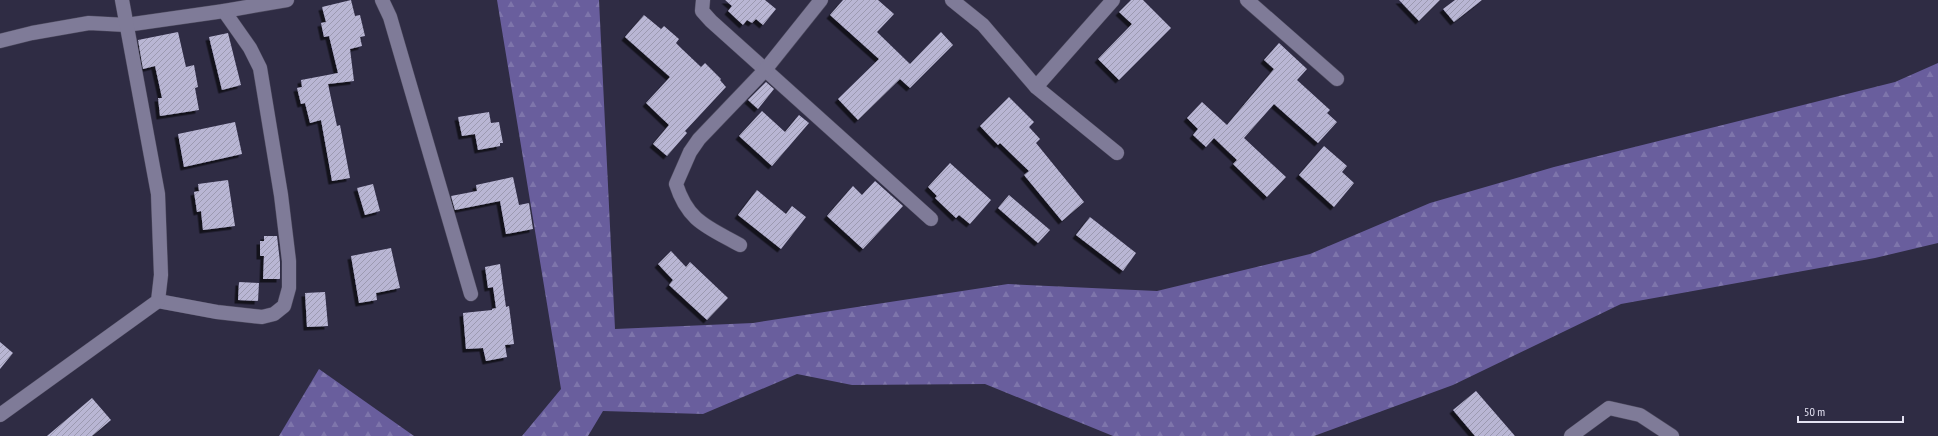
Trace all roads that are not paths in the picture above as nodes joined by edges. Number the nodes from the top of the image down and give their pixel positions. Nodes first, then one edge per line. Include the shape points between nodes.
1 (122, 0) edge
2 (286, 0) edge
3 (382, 0) edge
4 (703, 0) edge
5 (820, 0) edge
6 (952, 0) edge
7 (1113, 0) edge
8 (1247, 0) edge
9 (224, 12) junction
10 (126, 25) junction
11 (0, 41) edge
12 (764, 70) junction
13 (1337, 79) dead end
14 (1036, 87) junction
15 (1117, 153) dead end
16 (931, 219) dead end
17 (740, 245) dead end
18 (471, 294) dead end
19 (158, 301) junction
20 (0, 415) edge
21 (1571, 436) edge
22 (1672, 436) edge

1 - 10 street
2 - 9 street
3 - 18 street via 390,17
4 - 12 street via 702,11
5 - 12 street
6 - 14 street via 983,25
7 - 14 street
8 - 13 street
9 - 10 street
9 - 19 street via 250,48 260,68 290,261 289,288 284,306 274,314 262,317
10 - 11 street via 89,23
10 - 19 street via 158,194 161,275
12 - 16 street
12 - 17 street via 699,139 690,152 676,184 680,198 696,220
14 - 15 street
19 - 20 street
21 - 22 street via 1609,408 1640,415

